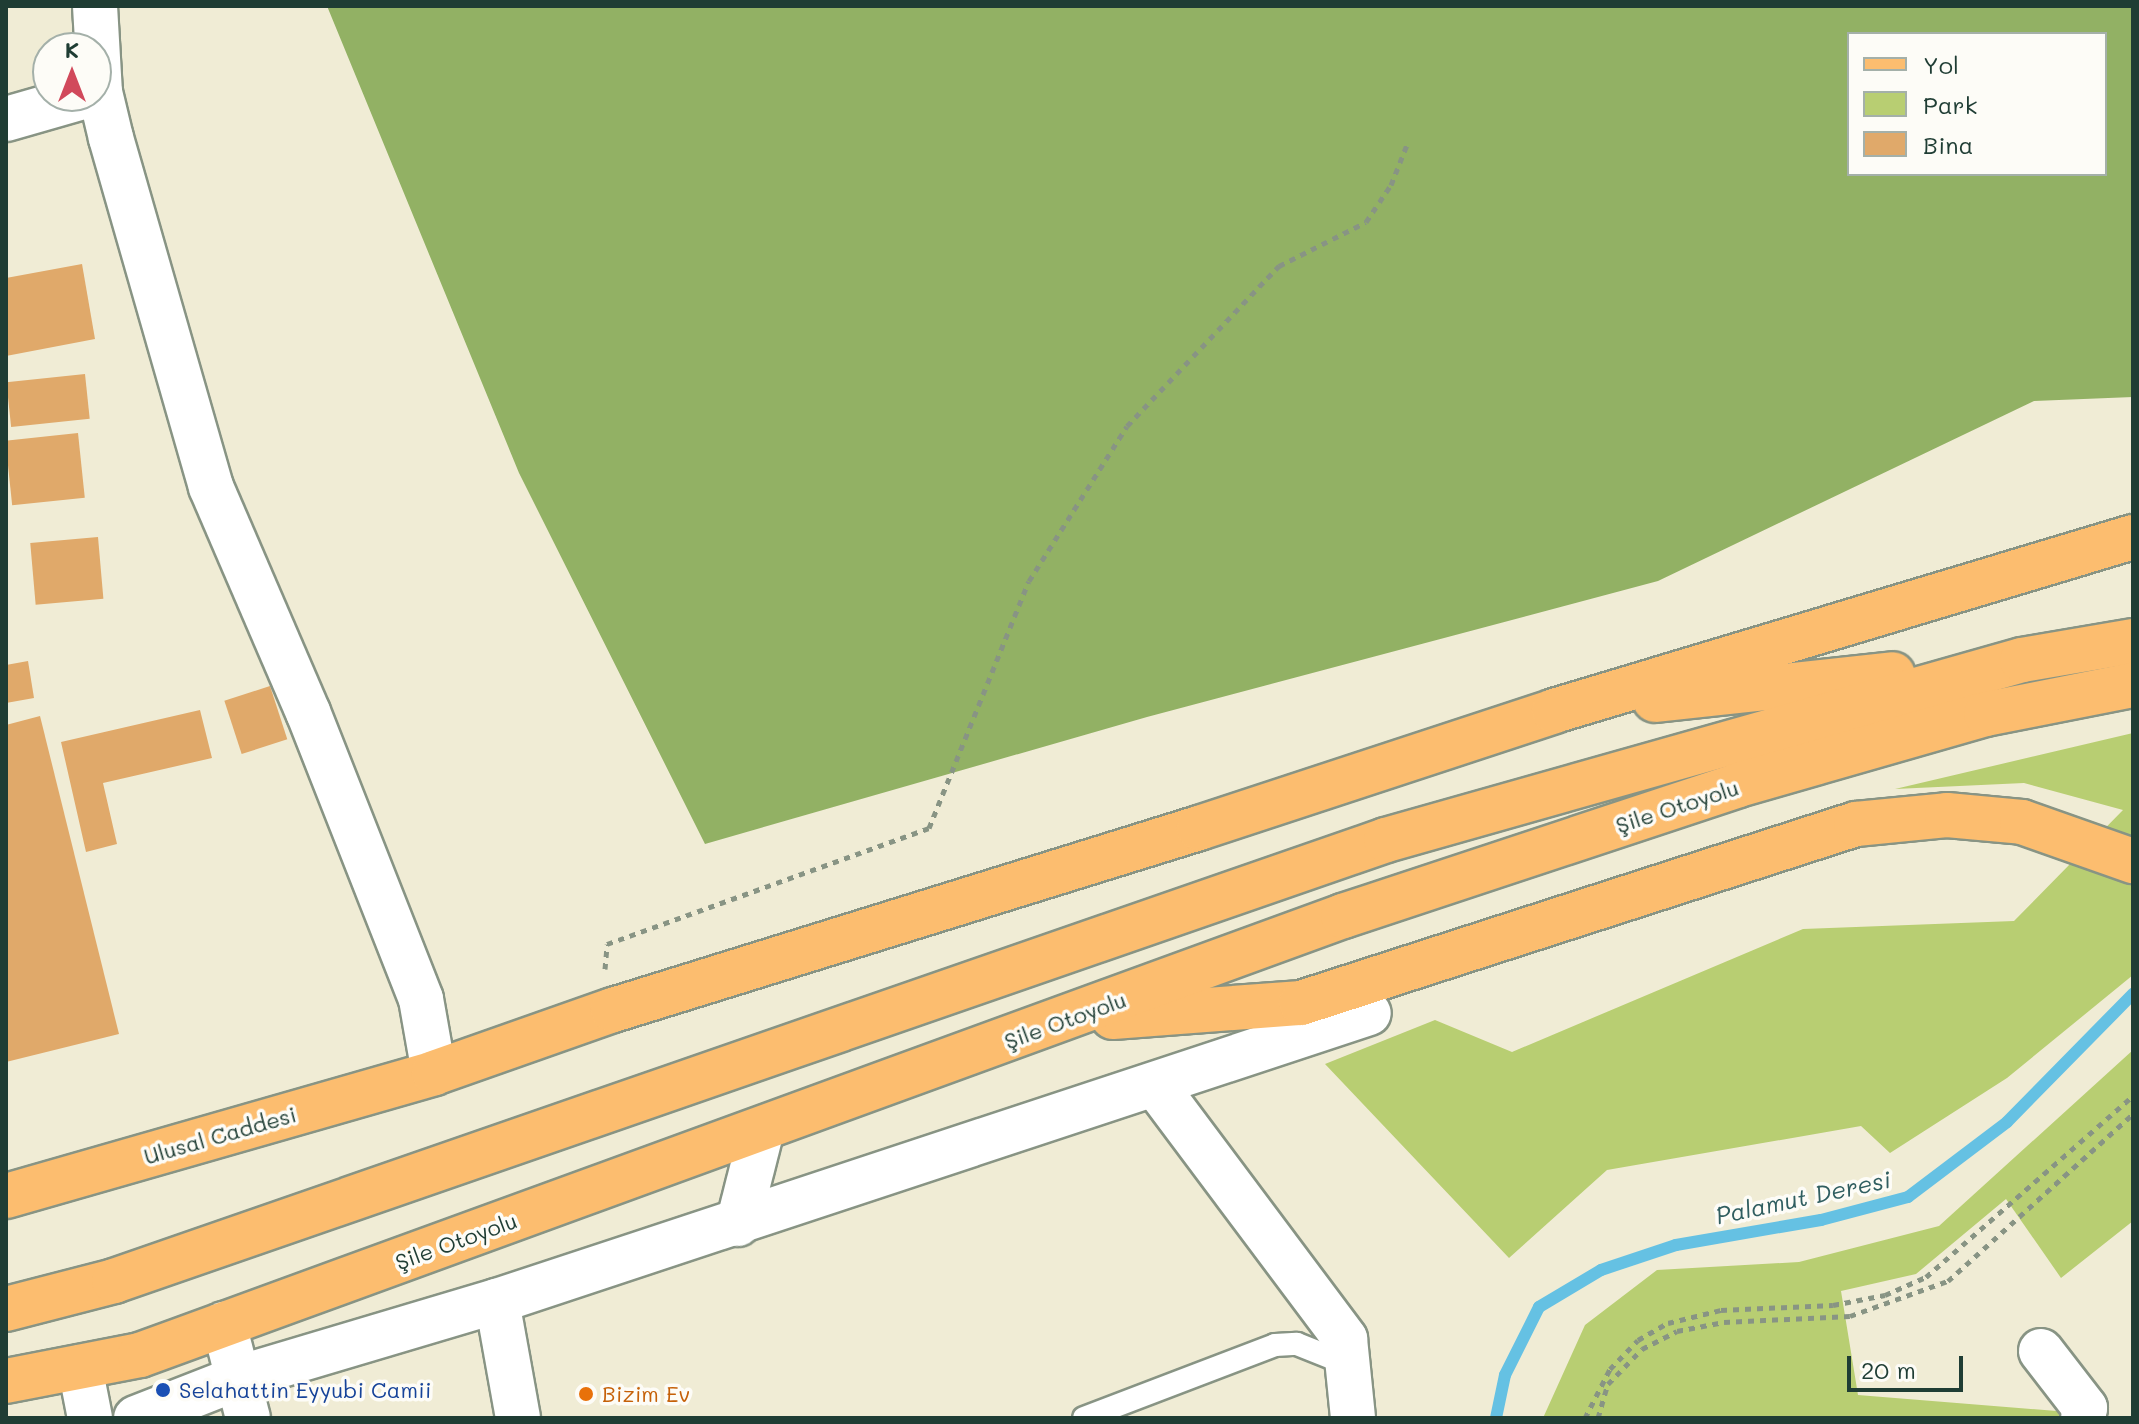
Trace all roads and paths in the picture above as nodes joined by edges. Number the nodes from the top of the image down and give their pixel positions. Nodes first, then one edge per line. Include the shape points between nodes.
1 (95, 6) edge
2 (95, 32) edge
3 (32, 112) edge
4 (99, 112) edge
5 (6, 119) edge
6 (1408, 142) dead end
7 (2133, 537) edge
8 (2133, 641) edge
9 (2022, 660) junction
10 (2133, 685) edge
11 (1554, 711) junction
12 (2133, 861) edge
13 (1369, 1013) dead end
14 (601, 1014) junction
15 (1063, 1020) junction
16 (434, 1073) junction
17 (1156, 1086) junction
18 (2133, 1096) edge
19 (2133, 1114) edge
20 (761, 1133) junction
21 (6, 1196) edge
22 (738, 1224) junction
23 (497, 1301) junction
24 (6, 1309) edge
25 (224, 1324) junction
26 (2041, 1351) dead end
27 (1347, 1364) junction
28 (80, 1367) junction
29 (6, 1381) edge
30 (243, 1398) edge
31 (90, 1418) edge
32 (136, 1418) edge
33 (518, 1418) edge
34 (1084, 1418) edge
35 (1353, 1418) edge
36 (1585, 1418) edge
37 (1598, 1418) edge
38 (2083, 1418) edge

1 - 2 street
3 - 5 street
4 - 16 street via 211,487 308,712 421,999
6 - 14 path via 1391,185 1366,222 1279,266 1127,426 1029,581 929,828 607,944
7 - 11 main road
8 - 9 main road, Şile Otoyolu
9 - 11 main road
9 - 24 main road, Şile Otoyolu via 1386,840 114,1281
10 - 15 main road, Şile Otoyolu via 1986,714 1738,785 1343,916
11 - 14 main road, Ulusal Caddesi
12 - 15 main road via 2022,822 1947,815 1856,824 1301,1003
13 - 17 street
14 - 16 main road, Ulusal Caddesi
15 - 20 main road, Şile Otoyolu
16 - 21 main road, Ulusal Caddesi
17 - 22 street
17 - 27 street via 1345,1339
18 - 36 path via 1926,1277 1885,1295 1833,1305 1721,1310 1668,1323 1638,1340 1610,1369
19 - 37 path via 1948,1281 1850,1316 1724,1322 1677,1331 1642,1349 1608,1384
20 - 22 street
20 - 25 main road, Şile Otoyolu
22 - 23 street
23 - 30 street
23 - 33 street
25 - 28 main road, Şile Otoyolu via 140,1355
25 - 30 street
26 - 38 street via 2085,1408
27 - 34 lane via 1297,1344 1275,1345
27 - 35 street
28 - 29 main road, Şile Otoyolu
28 - 31 street
30 - 32 street

